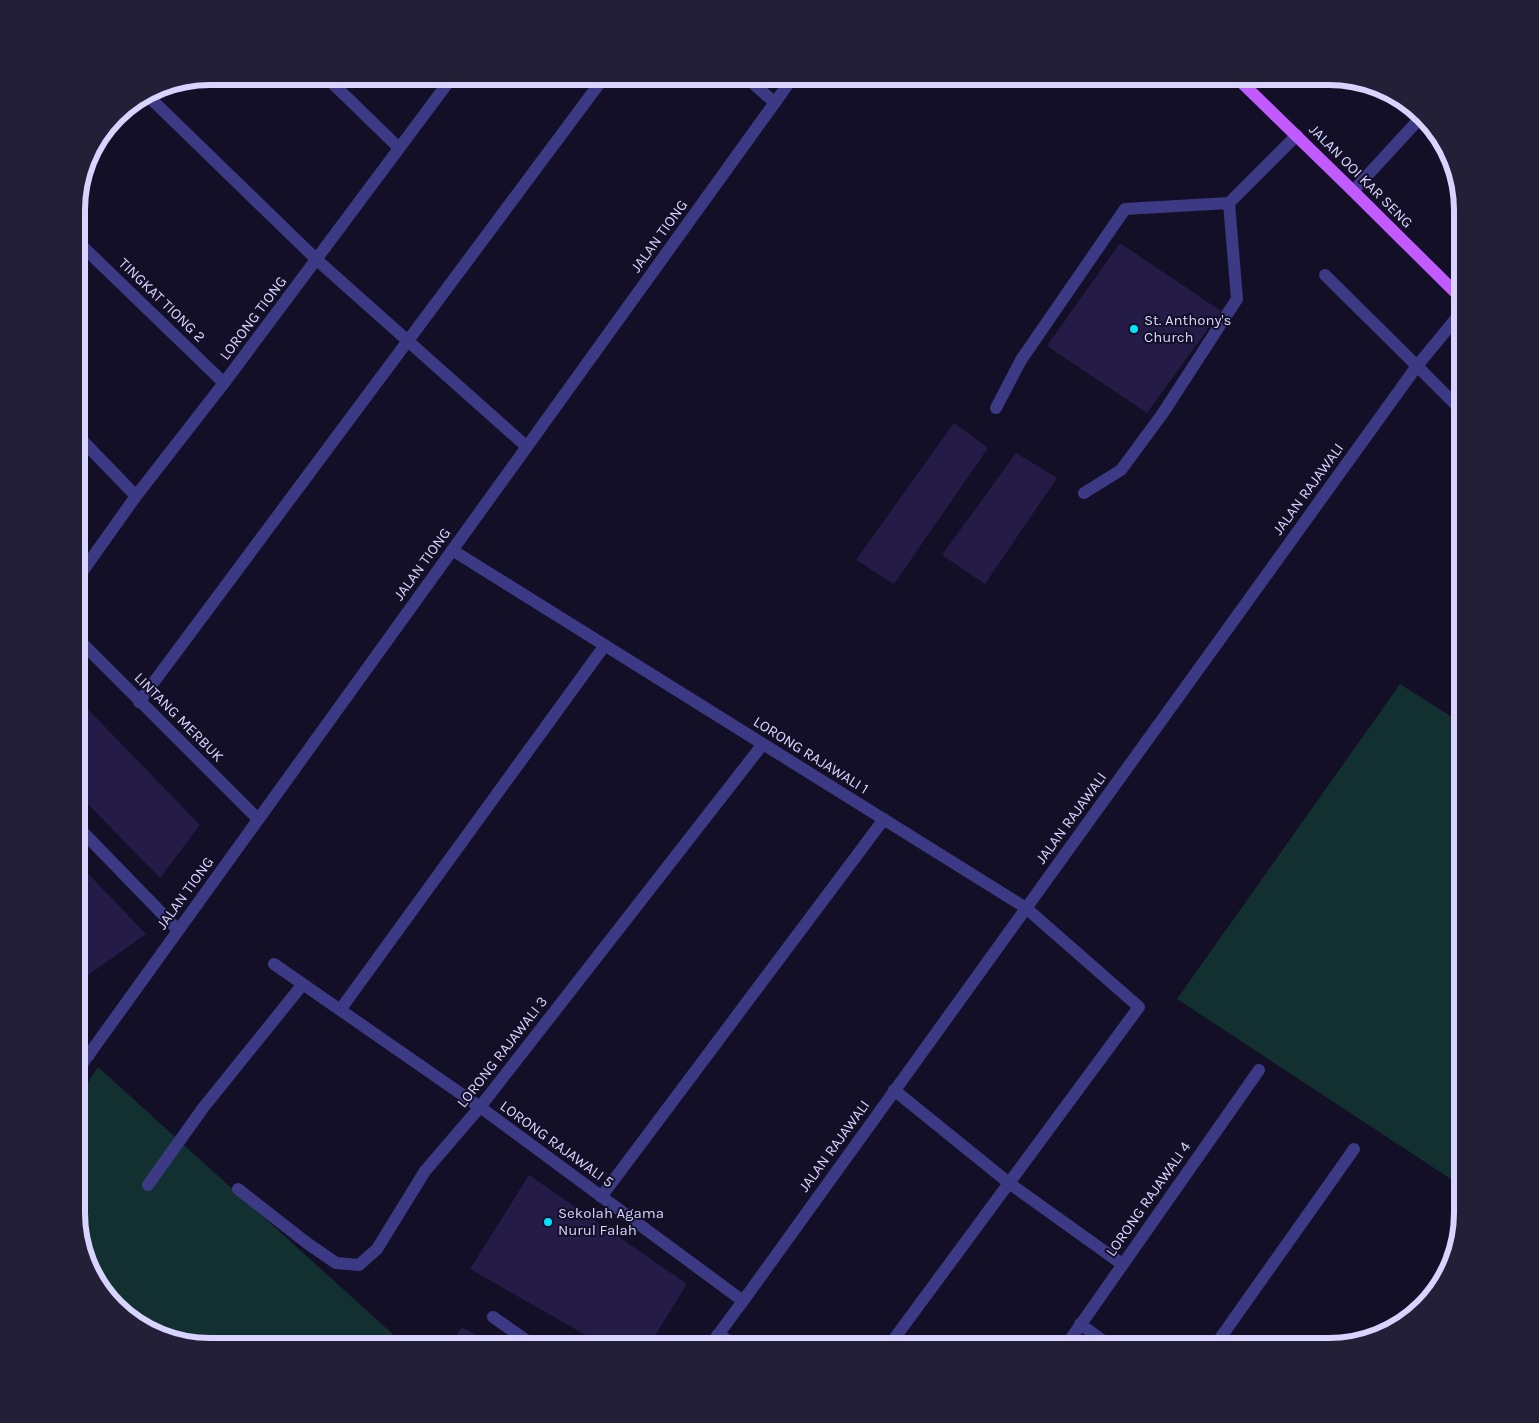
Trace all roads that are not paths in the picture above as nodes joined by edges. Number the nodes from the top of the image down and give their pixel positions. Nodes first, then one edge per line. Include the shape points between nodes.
1 (334, 85) edge
2 (446, 85) edge
3 (598, 85) edge
4 (755, 85) edge
5 (788, 85) edge
6 (1244, 85) edge
7 (152, 100) edge
8 (775, 104) junction
9 (1416, 121) edge
10 (1297, 136) junction
11 (399, 148) junction
12 (1353, 191) junction
13 (1229, 203) junction
14 (85, 249) edge
15 (317, 260) junction
16 (1325, 275) dead end
17 (1454, 292) edge
18 (1454, 320) edge
19 (408, 341) junction
20 (1418, 366) junction
21 (224, 383) junction
22 (1454, 404) edge
23 (996, 408) dead end
24 (85, 444) edge
25 (527, 447) junction
26 (1084, 494) dead end
27 (136, 496) junction
28 (452, 550) junction
29 (85, 567) edge
30 (605, 645) junction
31 (85, 647) edge
32 (139, 702) junction
33 (763, 744) junction
34 (258, 819) junction
35 (884, 819) junction
36 (85, 835) edge
37 (1026, 908) junction
38 (178, 930) junction
39 (274, 964) dead end
40 (303, 984) junction
41 (340, 1010) junction
42 (85, 1050) edge
43 (89, 1054) junction
44 (85, 1059) edge
45 (1260, 1070) dead end
46 (894, 1090) junction
47 (480, 1107) junction
48 (1354, 1149) dead end
49 (1009, 1183) junction
50 (148, 1185) dead end
51 (238, 1189) dead end
52 (601, 1197) junction
53 (1122, 1264) junction
54 (743, 1302) junction
55 (493, 1317) dead end
56 (1080, 1324) junction
57 (718, 1334) junction
58 (523, 1338) edge
59 (715, 1338) edge
60 (724, 1338) edge
61 (895, 1338) edge
62 (1070, 1338) edge
63 (1099, 1338) edge
64 (1220, 1338) edge

1 - 11 street
2 - 11 street, LORONG TIONG
3 - 19 street
4 - 8 street
5 - 8 street, JALAN TIONG
6 - 10 main road, JALAN OOI KAR SENG
7 - 15 street
8 - 25 street, JALAN TIONG
9 - 12 street
10 - 12 main road, JALAN OOI KAR SENG
10 - 13 street
11 - 15 street, LORONG TIONG
12 - 17 main road, JALAN OOI KAR SENG
13 - 23 street via 1125,209 1021,360
13 - 26 street via 1236,299 1163,414 1121,470
14 - 21 street, TINGKAT TIONG 2
15 - 19 street
15 - 21 street, LORONG TIONG
16 - 20 street
18 - 20 street, JALAN RAJAWALI
19 - 25 street
19 - 32 street
20 - 22 street
20 - 37 street, JALAN RAJAWALI
21 - 27 street, LORONG TIONG
24 - 27 street
25 - 28 street, JALAN TIONG
27 - 29 street, LORONG TIONG
28 - 30 street, LORONG RAJAWALI 1
28 - 34 street, JALAN TIONG
30 - 33 street, LORONG RAJAWALI 1
30 - 41 street
31 - 32 street, LINTANG MERBUK
32 - 34 street, LINTANG MERBUK
33 - 35 street, LORONG RAJAWALI 1
33 - 47 street, LORONG RAJAWALI 3
34 - 38 street, JALAN TIONG
35 - 37 street, LORONG RAJAWALI 1
35 - 52 street
36 - 38 street
37 - 46 street, JALAN RAJAWALI
37 - 49 street, LORONG RAJAWALI 1 via 1139,1007
38 - 43 street, JALAN TIONG
39 - 40 street, LORONG RAJAWALI 5
40 - 41 street, LORONG RAJAWALI 5
40 - 50 street via 203,1108
41 - 47 street, LORONG RAJAWALI 5
42 - 43 street
43 - 44 street, JALAN TIONG
45 - 53 street, LORONG RAJAWALI 4
46 - 49 street
46 - 54 street, JALAN RAJAWALI
47 - 51 street, LORONG RAJAWALI 3 via 425,1171 377,1249 359,1265 336,1263
47 - 52 street, LORONG RAJAWALI 5
48 - 64 street
49 - 53 street
49 - 61 street
52 - 54 street, LORONG RAJAWALI 5
53 - 56 street, LORONG RAJAWALI 4
54 - 57 street, JALAN RAJAWALI
55 - 58 street
56 - 62 street, LORONG RAJAWALI 4
56 - 63 street
57 - 59 street, JALAN RAJAWALI
57 - 60 street

